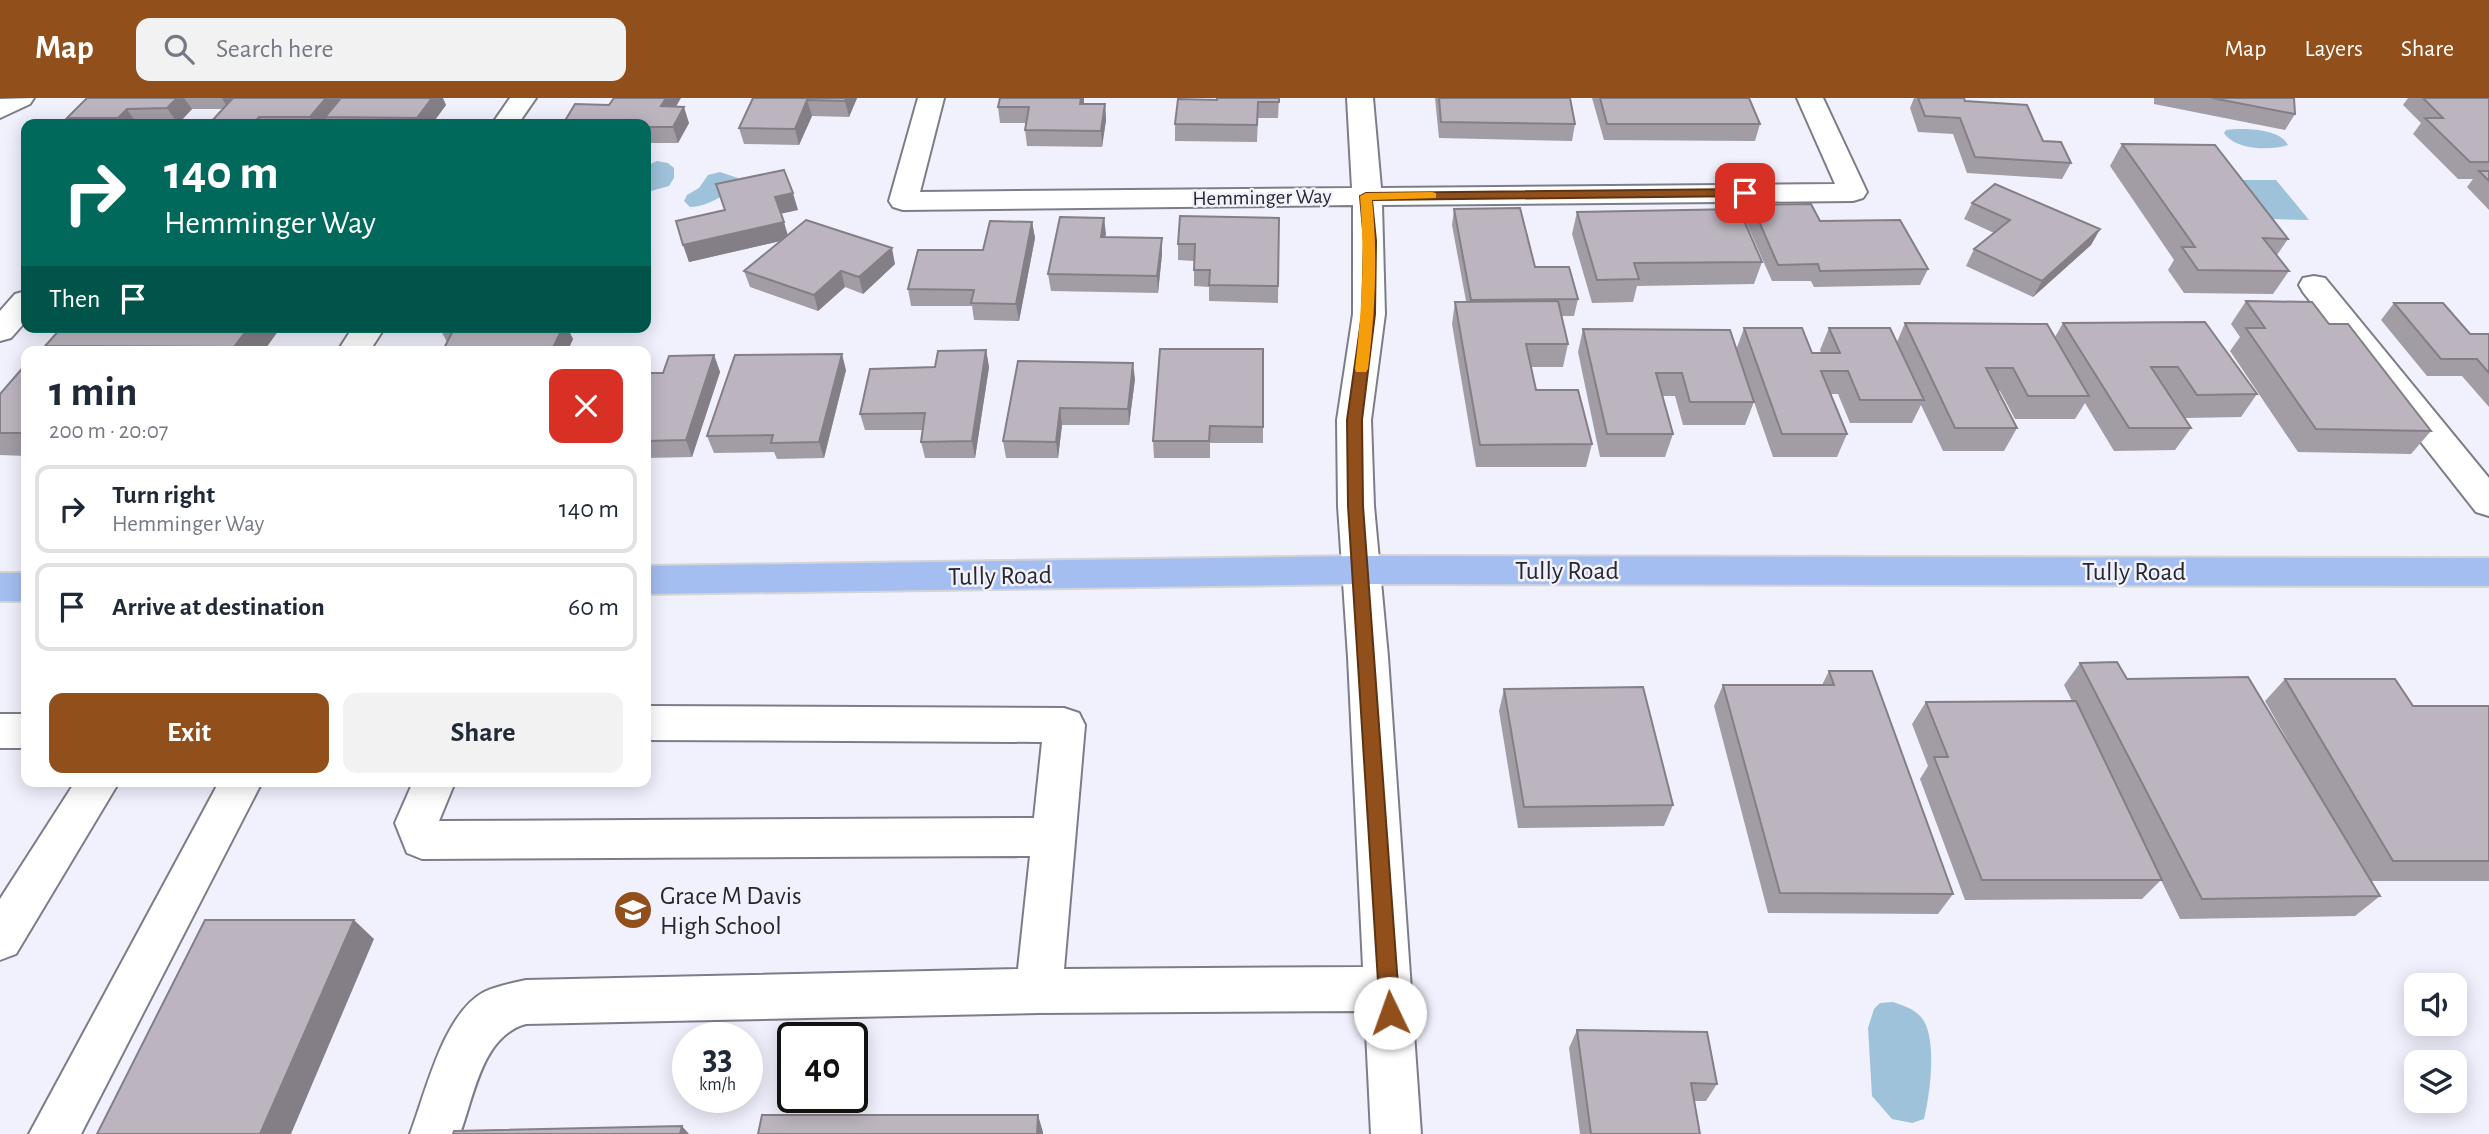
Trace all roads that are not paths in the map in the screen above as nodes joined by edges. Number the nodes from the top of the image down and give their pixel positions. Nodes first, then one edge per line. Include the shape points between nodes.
1 (21, 98) edge
2 (523, 98) edge
3 (931, 98) edge
4 (1360, 98) edge
5 (1810, 98) edge
6 (0, 110) edge
7 (508, 119) edge
8 (1366, 196) junction
9 (0, 285) edge
10 (21, 285) edge
11 (2314, 285) dead end
12 (21, 307) edge
13 (0, 331) edge
14 (2489, 503) edge
15 (1361, 570) junction
16 (2489, 572) edge
17 (651, 580) edge
18 (0, 587) edge
19 (21, 587) edge
20 (651, 723) edge
21 (95, 787) edge
22 (238, 787) edge
23 (432, 787) edge
24 (1054, 837) junction
25 (0, 939) edge
26 (1388, 989) junction
27 (1039, 991) junction
28 (54, 1134) edge
29 (435, 1134) edge
30 (1396, 1134) edge

1 - 6 street
2 - 7 street
3 - 8 street, Hemminger Way via 903,201
4 - 8 street
5 - 8 street, Hemminger Way via 1853,192
8 - 15 street via 1368,314 1354,420
9 - 10 street
11 - 14 street
12 - 13 street
15 - 16 main road, Tully Road
15 - 17 main road, Tully Road
15 - 26 street
18 - 19 main road
20 - 24 street via 1064,725
21 - 25 street
22 - 28 street
23 - 24 street via 417,823 422,840
24 - 27 street
26 - 27 street
26 - 30 street
27 - 29 street via 526,1002 499,1009 471,1036

